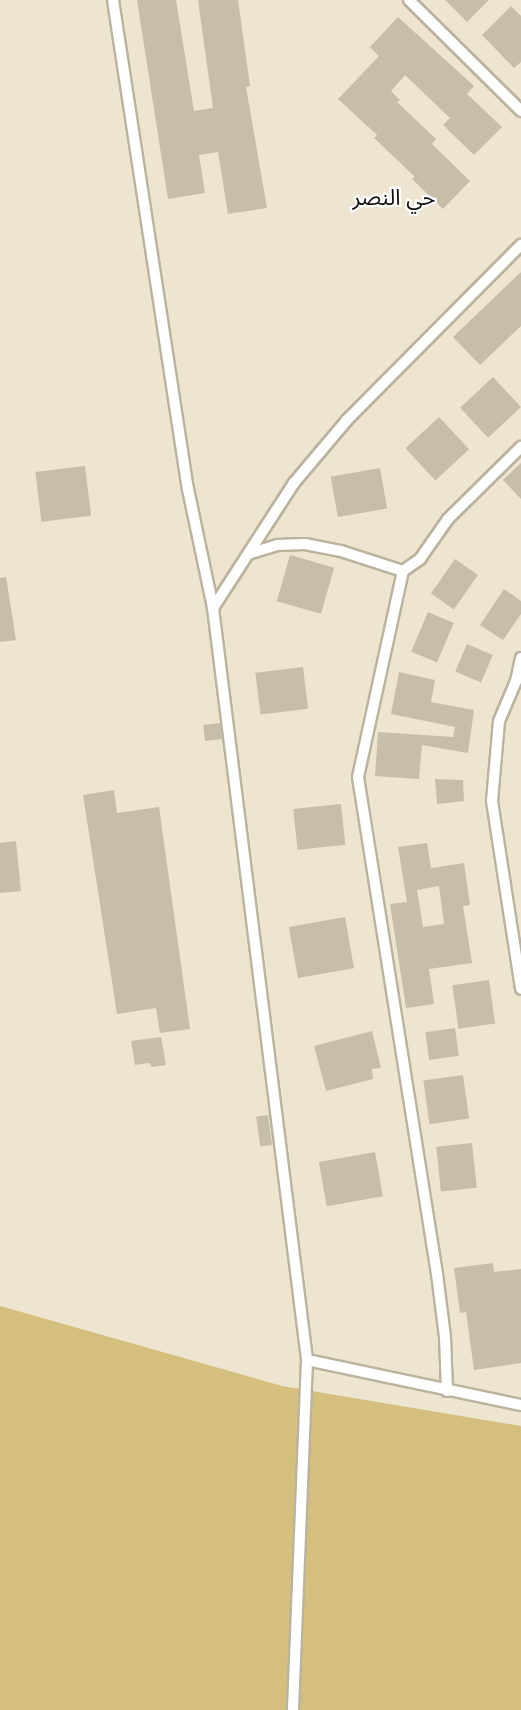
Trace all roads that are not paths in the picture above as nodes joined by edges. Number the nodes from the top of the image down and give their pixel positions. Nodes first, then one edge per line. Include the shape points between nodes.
1 (113, 0) edge
2 (409, 0) edge
3 (521, 111) edge
4 (521, 245) edge
5 (521, 447) edge
6 (248, 554) junction
7 (403, 571) junction
8 (213, 608) junction
9 (521, 658) edge
10 (521, 989) edge
11 (307, 1360) junction
12 (447, 1391) junction
13 (521, 1405) edge
14 (292, 1710) edge

1 - 8 street via 188,489
2 - 3 street
4 - 6 street via 347,420 294,483
5 - 7 street via 448,519 420,560
6 - 7 street via 277,545 305,544
6 - 8 street
7 - 12 street via 358,777 437,1274
8 - 11 street
9 - 10 street via 499,721 492,801
11 - 12 street
11 - 14 street
12 - 13 street

